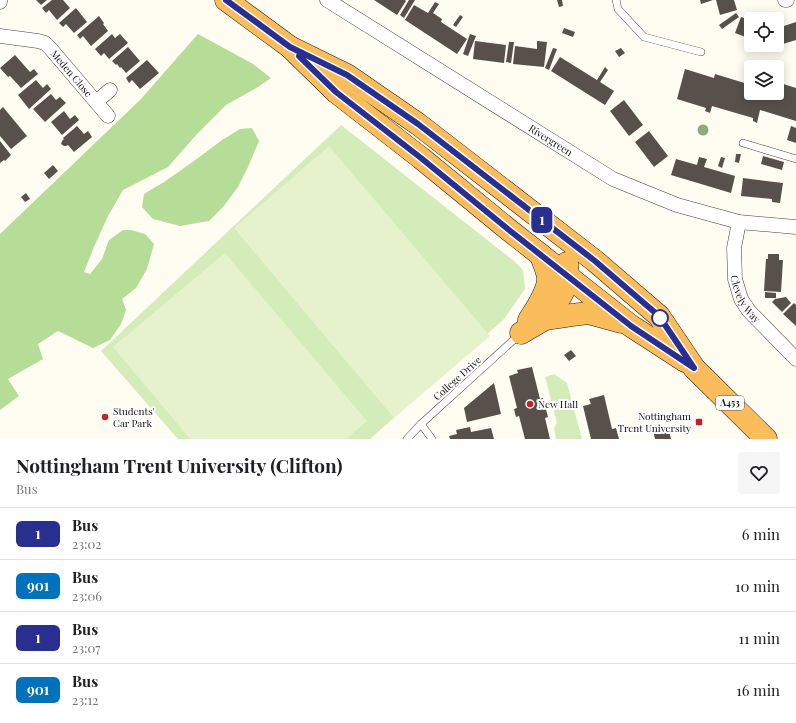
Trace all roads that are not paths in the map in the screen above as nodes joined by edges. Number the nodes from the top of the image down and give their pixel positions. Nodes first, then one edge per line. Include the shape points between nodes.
1 (226, 0) edge
2 (327, 0) edge
3 (616, 0) edge
4 (0, 36) edge
5 (290, 47) junction
6 (701, 52) dead end
7 (110, 90) dead end
8 (96, 102) junction
9 (108, 116) dead end
10 (743, 143) dead end
11 (796, 159) edge
12 (739, 222) junction
13 (552, 227) junction
14 (796, 227) edge
15 (541, 255) junction
16 (568, 276) junction
17 (545, 319) junction
18 (631, 326) junction
19 (521, 334) junction
20 (796, 359) edge
21 (694, 368) junction
22 (421, 424) junction
23 (407, 439) edge
24 (432, 439) edge
25 (766, 439) edge

1 - 5 highway, A453
2 - 12 street, Rivergreen via 613,179 677,204
3 - 6 lane via 618,9 644,37
4 - 8 street, Meden Close via 45,44
5 - 13 highway, A453 via 347,75 418,124
5 - 15 highway, A453 via 336,92
7 - 8 street, Meden Close
8 - 9 street, Meden Close
10 - 11 lane
12 - 14 street, Rivergreen
12 - 20 street, Clevely Way via 734,248 735,279 741,299 749,312
13 - 16 highway via 566,255
13 - 21 highway, A453 via 659,316
15 - 16 highway, A453
15 - 19 highway via 548,277 546,288
16 - 17 highway via 565,288
16 - 18 highway, A453
17 - 18 highway via 588,313
17 - 19 highway
18 - 21 highway, A453
19 - 22 lane, College Drive
21 - 25 highway, A453
22 - 23 lane, College Drive
22 - 24 lane

